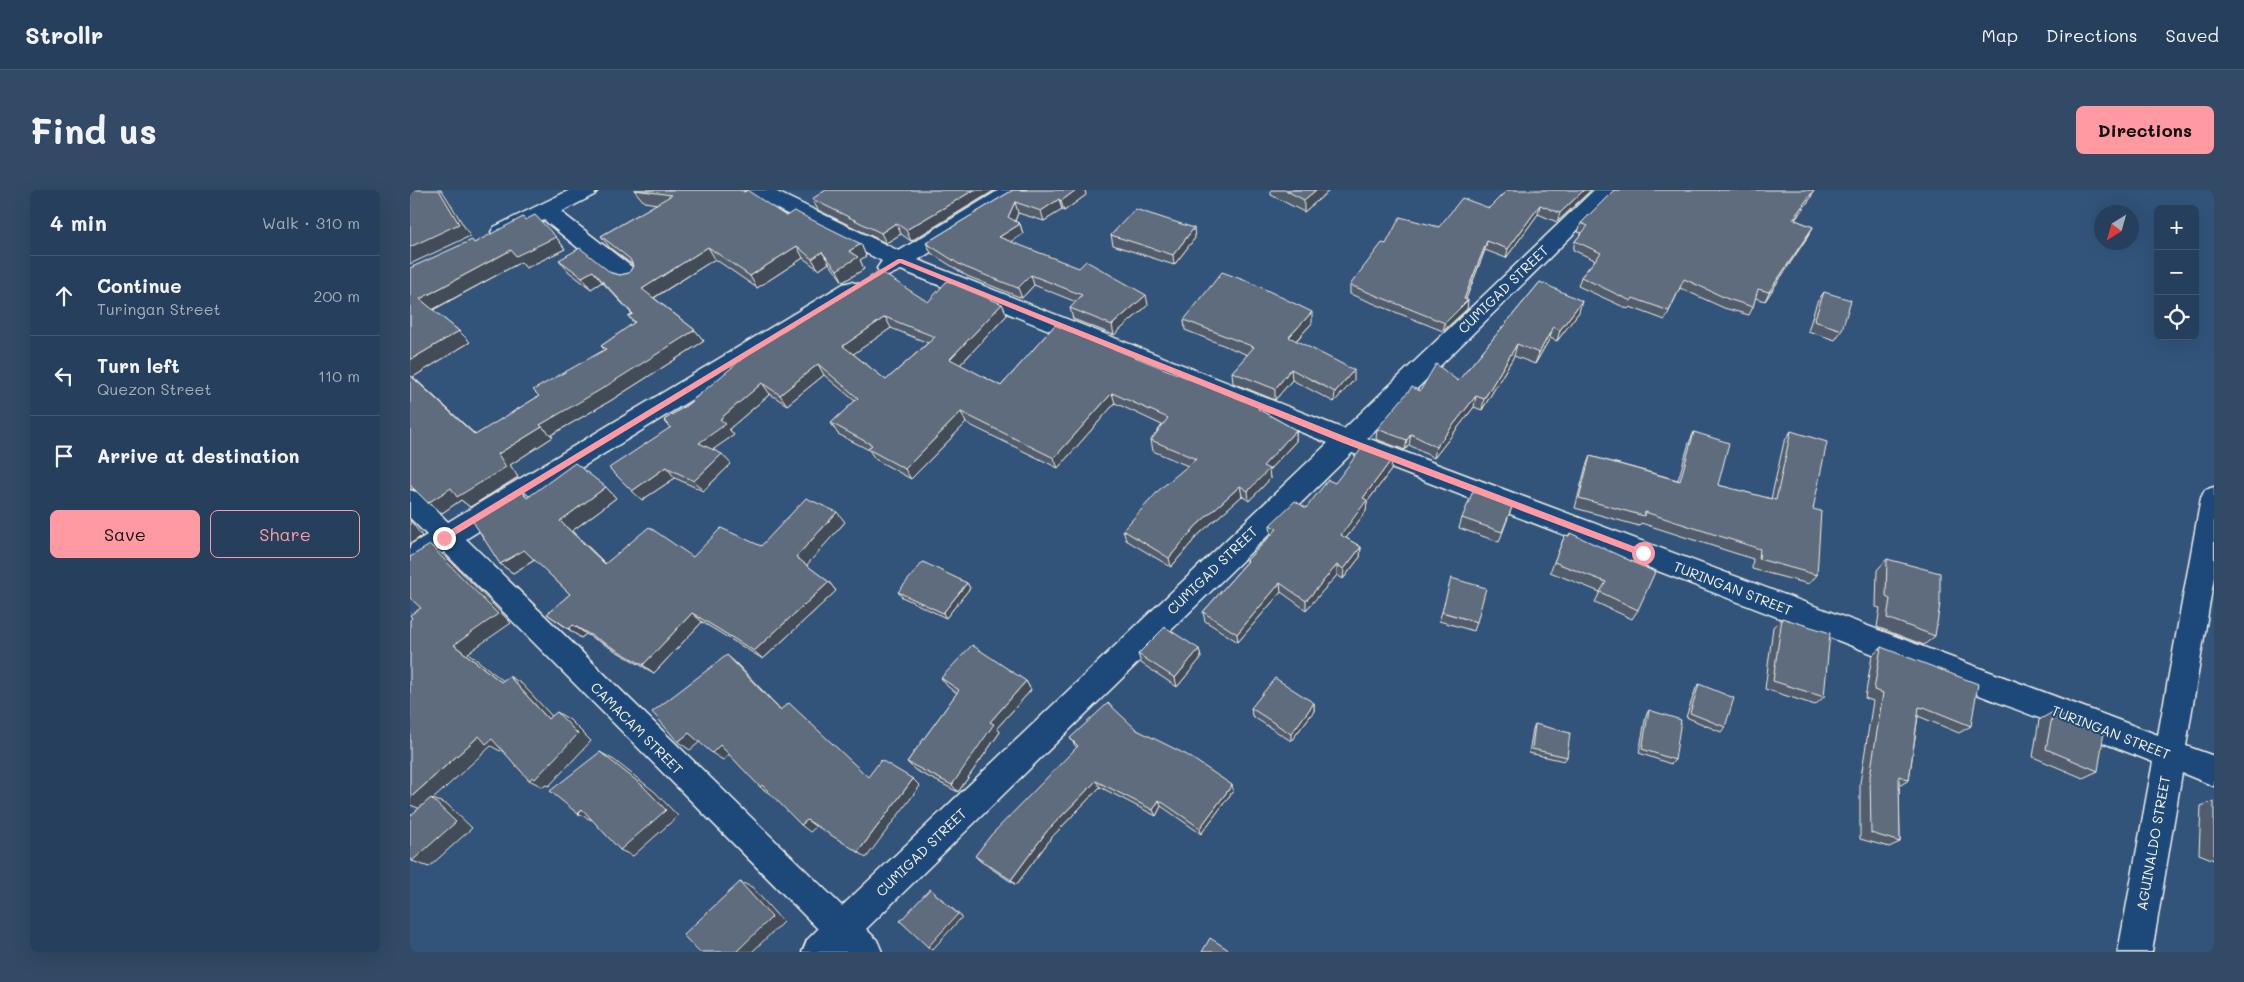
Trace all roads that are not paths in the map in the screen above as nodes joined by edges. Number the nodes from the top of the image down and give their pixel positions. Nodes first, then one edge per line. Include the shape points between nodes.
1 (587, 190) edge
2 (756, 190) edge
3 (1015, 190) edge
4 (1607, 190) edge
5 (546, 211) junction
6 (487, 239) edge
7 (900, 260) junction
8 (629, 277) edge
9 (1346, 440) junction
10 (2214, 498) edge
11 (410, 501) edge
12 (444, 538) junction
13 (410, 559) edge
14 (2168, 754) junction
15 (2214, 772) edge
16 (841, 930) junction
17 (819, 952) edge
18 (865, 952) edge
19 (2135, 952) edge

1 - 5 street
2 - 7 street, TURINGAN STREET
3 - 7 street
4 - 9 street, CUMIGAD STREET
5 - 6 street
5 - 8 street
7 - 9 street, TURINGAN STREET
7 - 12 street
9 - 14 street, TURINGAN STREET
9 - 16 street, CUMIGAD STREET
10 - 14 street, AGUINALDO STREET
11 - 12 street, CAMACAM STREET
12 - 13 street
12 - 16 street, CAMACAM STREET
14 - 15 street, TURINGAN STREET
14 - 19 street, AGUINALDO STREET
16 - 17 street, CUMIGAD STREET
16 - 18 street, CAMACAM STREET

